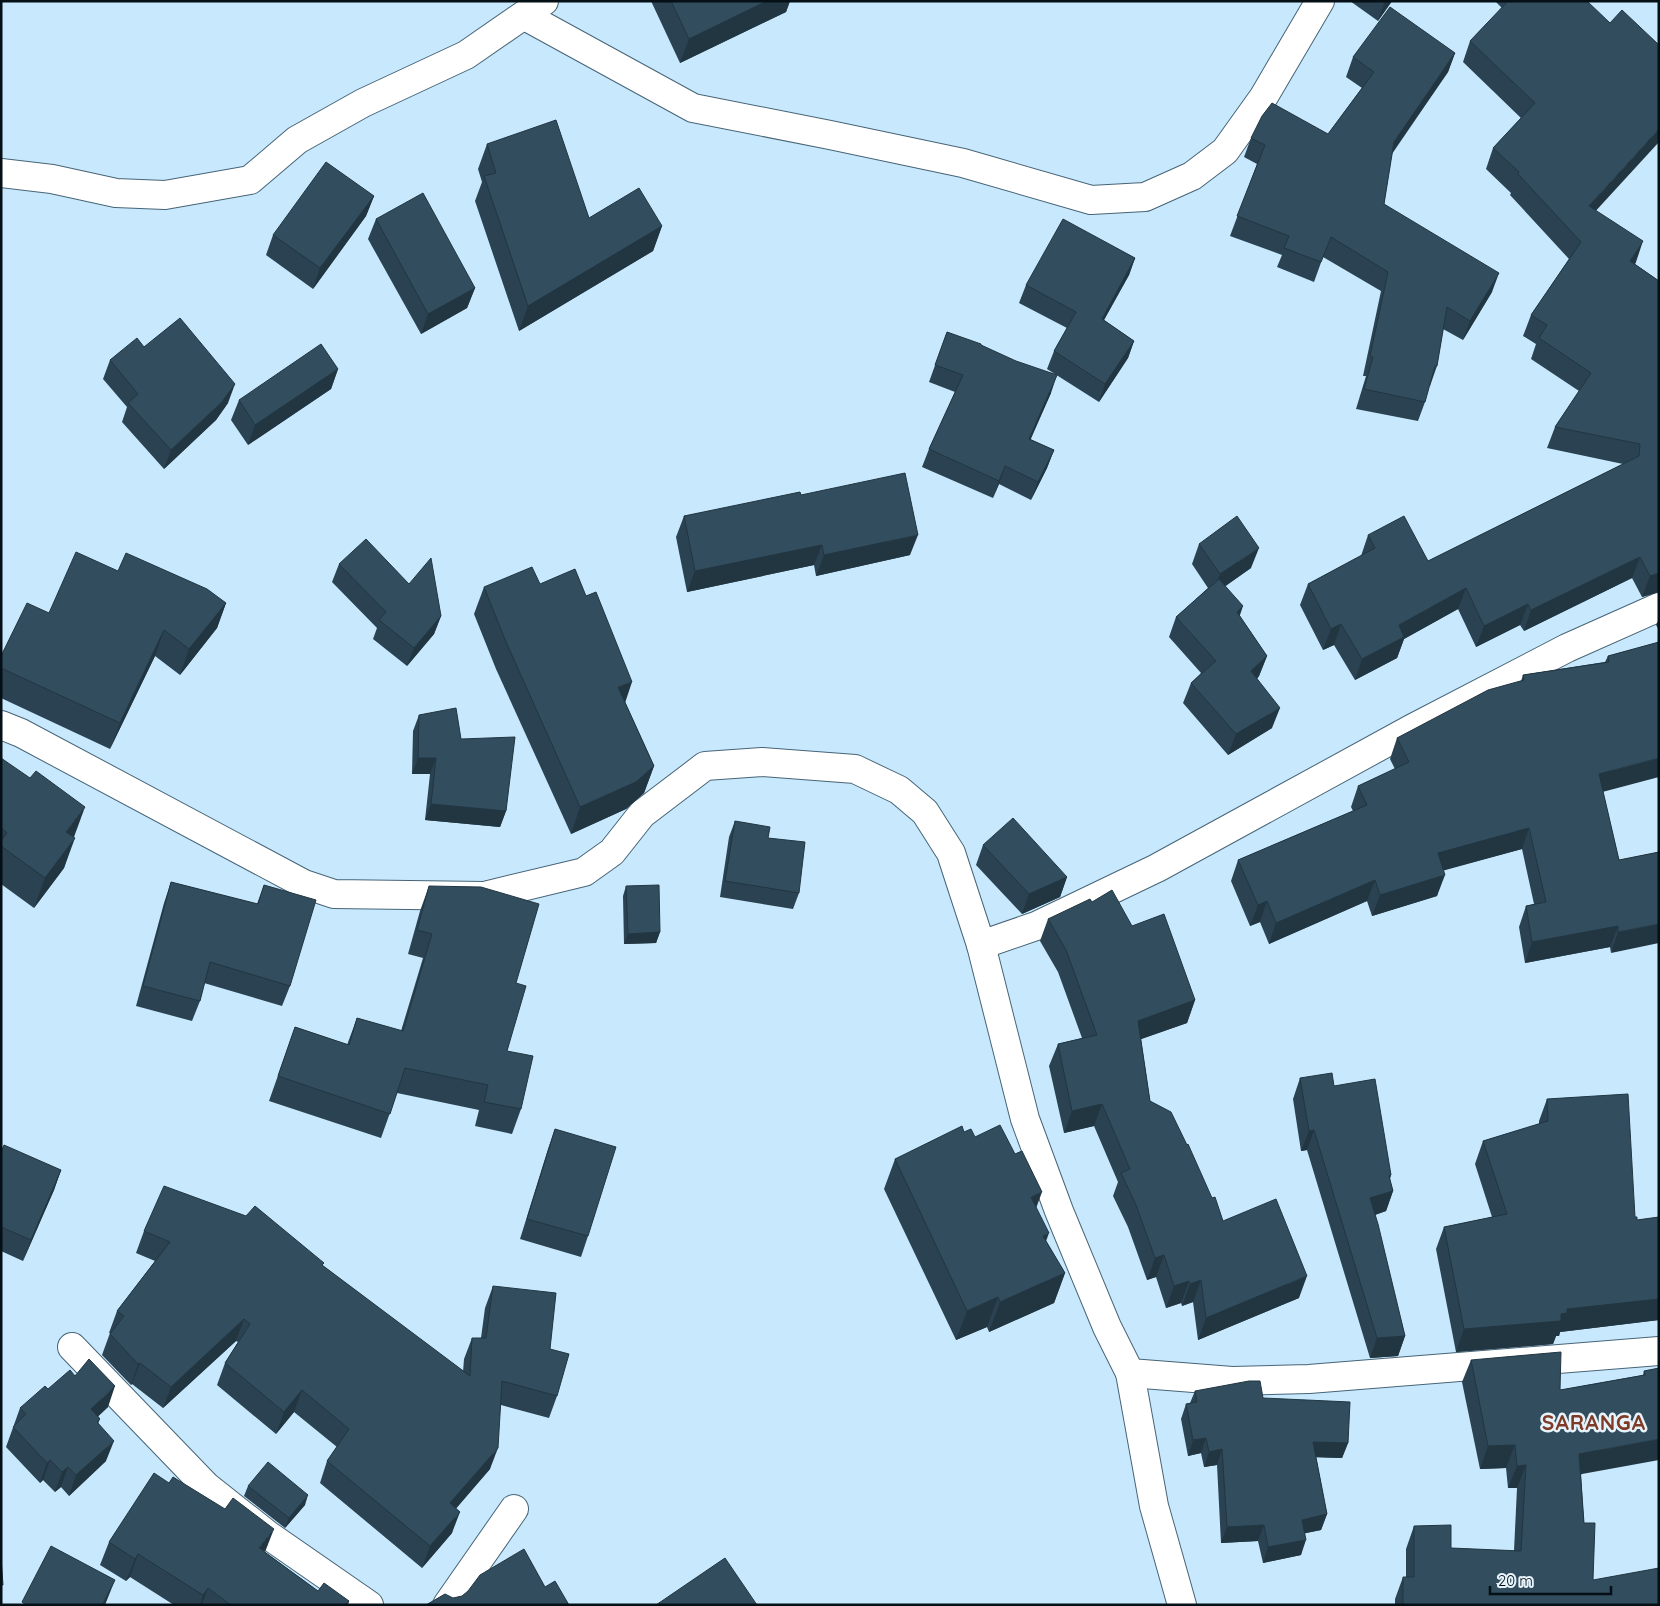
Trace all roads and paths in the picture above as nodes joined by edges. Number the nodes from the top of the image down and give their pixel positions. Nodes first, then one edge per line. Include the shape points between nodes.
1 (1320, 1) edge
2 (534, 8) edge
3 (1, 173) edge
4 (1659, 607) edge
5 (1, 725) edge
6 (981, 945) junction
7 (72, 1347) dead end
8 (1659, 1351) edge
9 (1130, 1373) junction
10 (514, 1509) dead end
11 (369, 1605) edge
12 (447, 1605) edge
13 (1182, 1605) edge

1 - 2 street via 1263,98 1225,151 1192,176 1145,197 1091,200 963,163 693,108
2 - 3 street via 466,55 363,103 297,140 250,180 166,195 116,193 52,179
4 - 6 street via 1567,648 1157,868 1036,926
5 - 6 street via 304,884 334,894 484,896 584,872 612,852 642,814 705,766 762,762 855,769 899,790 925,812 951,853
6 - 9 street via 1025,1119 1107,1327
7 - 11 street via 206,1486 268,1535
8 - 9 street via 1309,1379 1232,1381
9 - 13 street via 1154,1506
10 - 12 street

